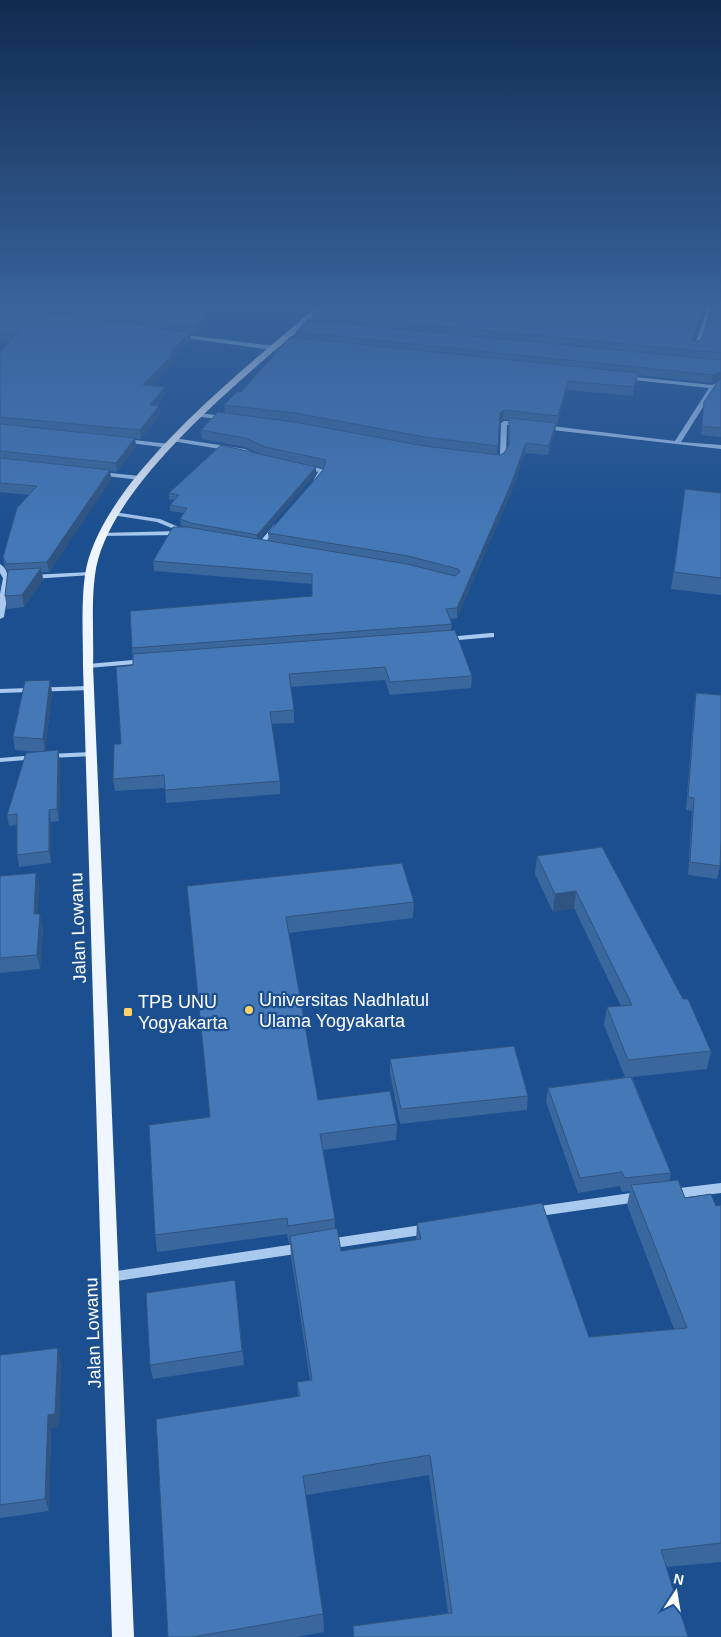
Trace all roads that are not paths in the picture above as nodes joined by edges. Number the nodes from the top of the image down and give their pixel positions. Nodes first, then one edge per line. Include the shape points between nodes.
1 (234, 384) edge
2 (688, 384) edge
3 (718, 384) edge
4 (713, 387) junction
5 (198, 415) junction
6 (233, 419) edge
7 (524, 425) edge
8 (533, 426) edge
9 (120, 441) edge
10 (171, 443) junction
11 (677, 443) junction
12 (721, 447) edge
13 (264, 459) edge
14 (488, 459) edge
15 (294, 464) edge
16 (93, 473) edge
17 (140, 478) junction
18 (314, 484) edge
19 (114, 514) junction
20 (284, 518) edge
21 (189, 532) junction
22 (198, 534) edge
23 (101, 535) junction
24 (251, 543) edge
25 (260, 545) junction
26 (272, 546) edge
27 (0, 566) edge
28 (90, 574) junction
29 (6, 578) junction
30 (15, 578) edge
31 (25, 578) edge
32 (0, 617) edge
33 (491, 635) dead end
34 (442, 639) edge
35 (153, 661) edge
36 (88, 666) junction
37 (88, 688) junction
38 (0, 691) edge
39 (91, 754) junction
40 (0, 760) edge
41 (721, 1188) edge
42 (516, 1215) edge
43 (437, 1227) edge
44 (110, 1277) junction
45 (123, 1637) edge

1 - 5 main road, Jalan Lowanu
2 - 4 street
3 - 4 street
4 - 11 street
5 - 6 street
5 - 10 main road, Jalan Lowanu
7 - 14 street via 504,423 503,454 500,460
8 - 11 street
9 - 10 street
10 - 13 street via 245,451
10 - 17 main road, Jalan Lowanu
11 - 12 street
15 - 18 street via 322,471
16 - 17 street
17 - 19 main road, Jalan Lowanu
19 - 21 street via 158,520
19 - 23 main road, Jalan Lowanu
20 - 25 street
21 - 22 street
21 - 23 street
23 - 28 main road, Jalan Lowanu
24 - 25 street
25 - 26 street
27 - 29 street
28 - 31 street
28 - 36 main road, Jalan Lowanu
29 - 30 street
29 - 32 street
33 - 34 street
35 - 36 street
36 - 37 main road, Jalan Lowanu
37 - 38 street
37 - 39 main road, Jalan Lowanu
39 - 40 street
39 - 44 main road, Jalan Lowanu
41 - 42 street
43 - 44 street
44 - 45 main road, Jalan Lowanu

